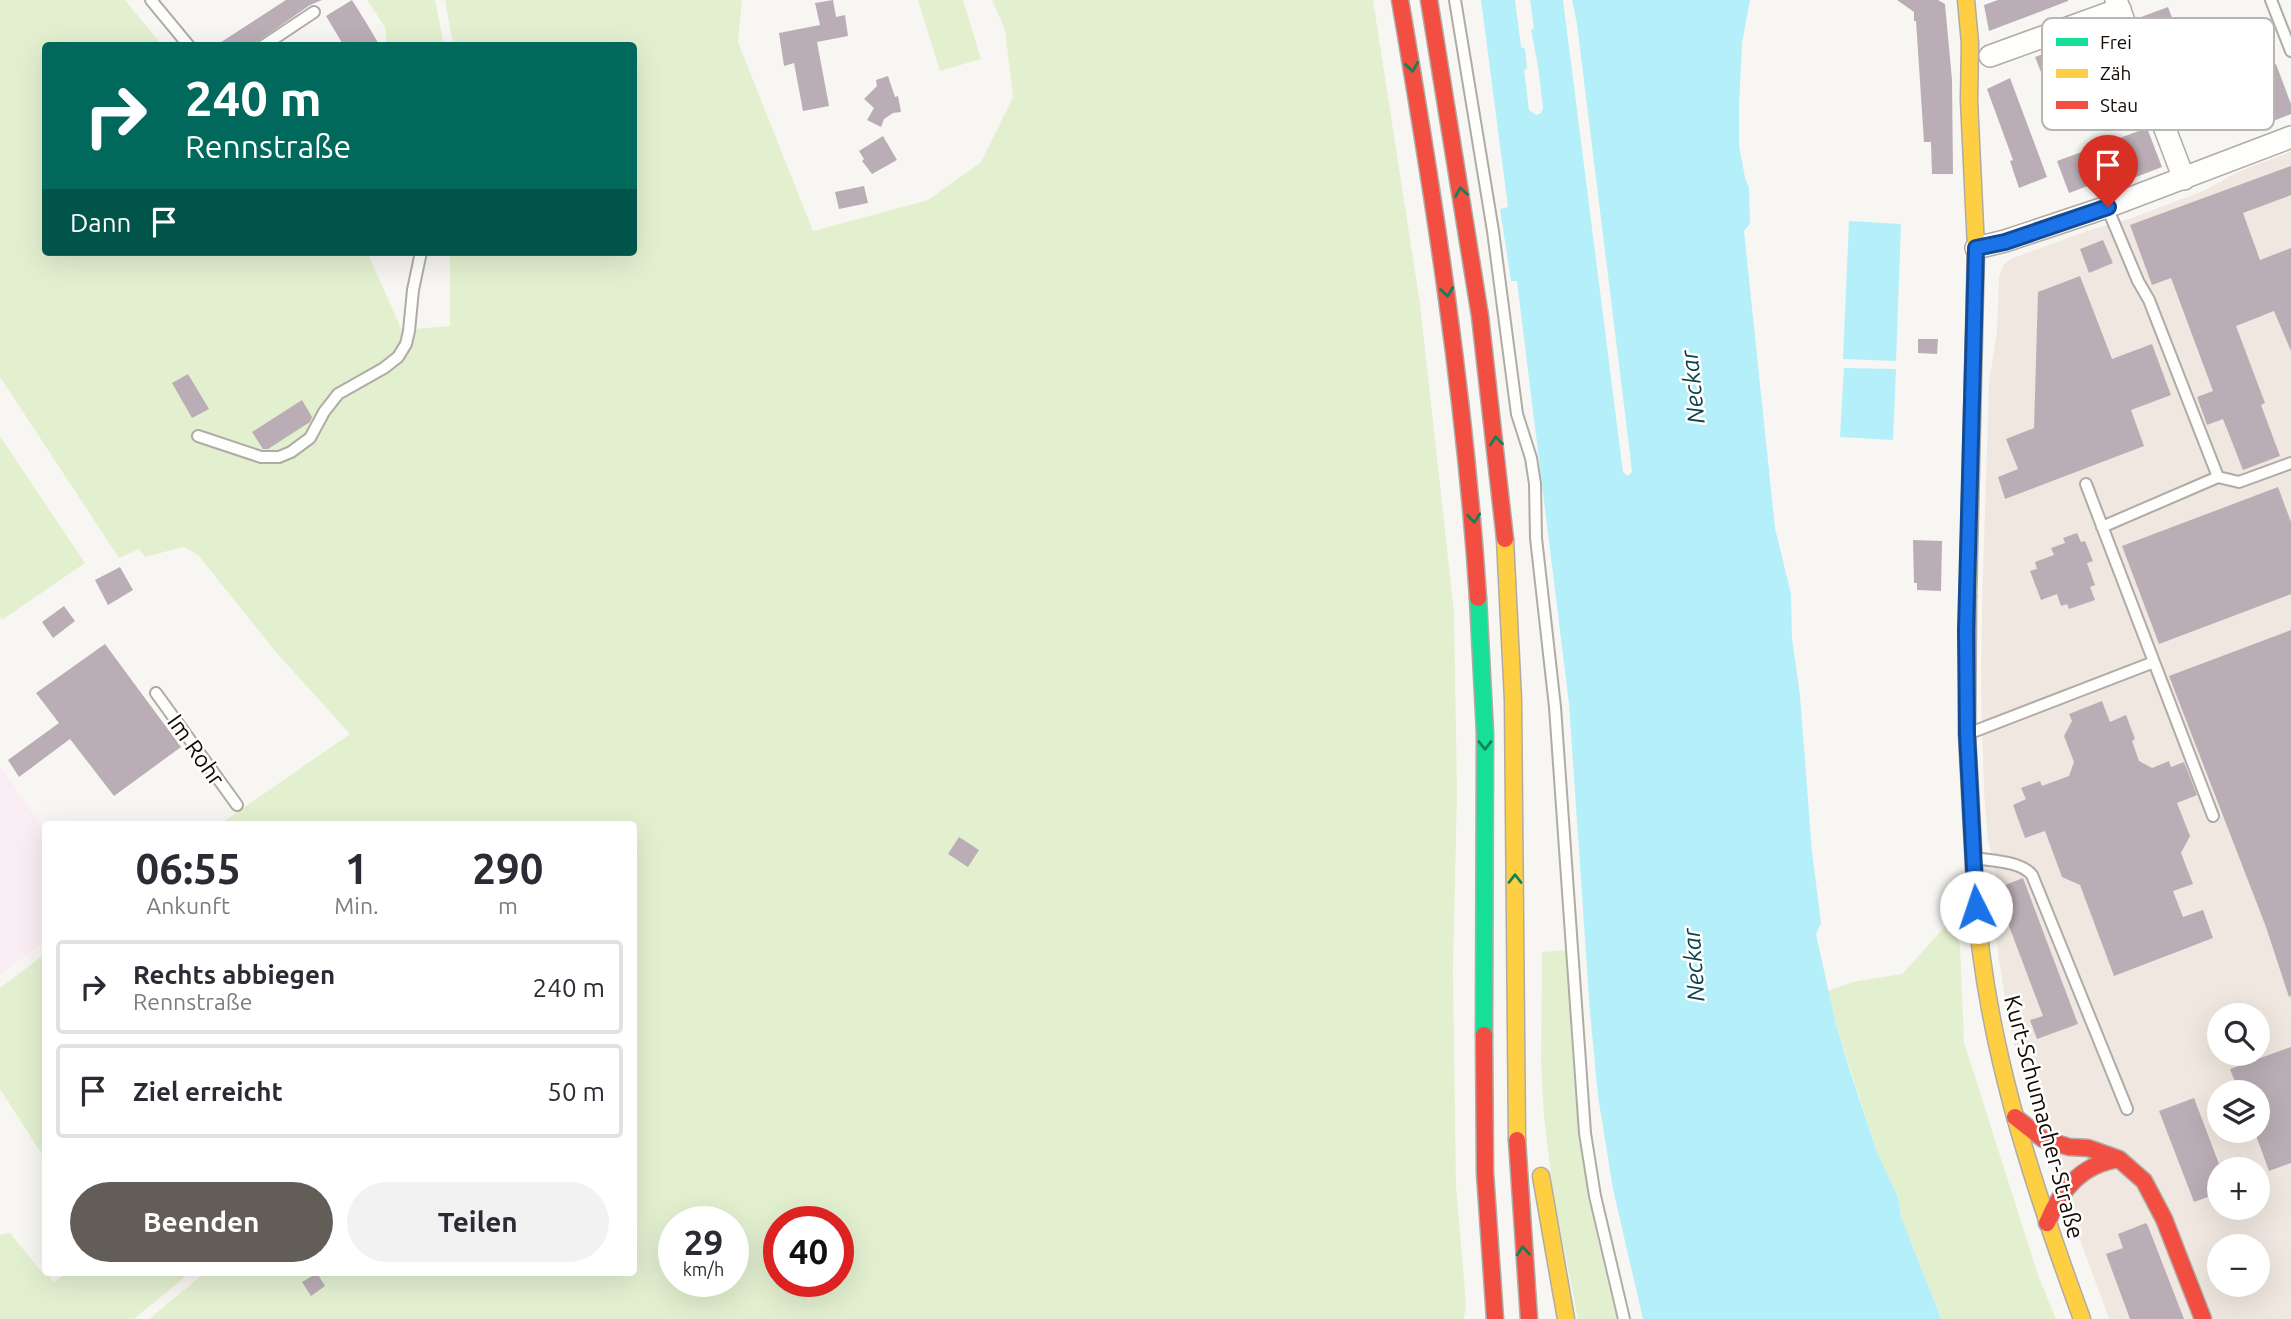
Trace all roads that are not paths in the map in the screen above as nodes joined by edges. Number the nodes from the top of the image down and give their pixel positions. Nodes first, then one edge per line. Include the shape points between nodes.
1 (151, 0) edge
2 (1400, 0) edge
3 (1429, 0) edge
4 (1455, 0) edge
5 (1966, 0) edge
6 (2271, 0) edge
7 (2118, 5) edge
8 (314, 12) dead end
9 (2085, 18) edge
10 (2042, 35) edge
11 (186, 42) edge
12 (269, 42) edge
13 (2291, 51) edge
14 (1990, 56) dead end
15 (2166, 130) edge
16 (2291, 136) edge
17 (2184, 178) junction
18 (2108, 207) junction
19 (1976, 248) junction
20 (420, 256) edge
21 (198, 436) dead end
22 (2291, 463) edge
23 (2218, 477) junction
24 (2086, 484) dead end
25 (2102, 527) junction
26 (2154, 662) junction
27 (156, 693) dead end
28 (1967, 734) junction
29 (237, 805) dead end
30 (2213, 816) dead end
31 (1972, 858) junction
32 (1515, 947) junction
33 (1533, 1097) dead end
34 (2127, 1109) dead end
35 (2015, 1117) junction
36 (2119, 1159) junction
37 (1540, 1164) dead end
38 (2047, 1223) junction
39 (1495, 1319) edge
40 (1529, 1319) edge
41 (1566, 1319) edge
42 (1624, 1319) edge
43 (2082, 1319) edge
44 (2203, 1319) edge

1 - 11 lane
2 -> 39 main road via 1441,247 1476,539 1485,735 1485,1180
32 -> 3 main road via 1515,728 1506,540 1484,343
4 - 42 lane via 1517,414 1535,484 1535,530 1559,746 1585,1133
5 - 19 main road, Kurt-Schumacher-Straße
6 - 13 lane
7 - 9 street
8 - 12 lane
10 - 14 street
15 - 17 street
16 - 17 street
17 - 18 street
18 - 19 street
18 - 23 lane
19 - 28 main road, Kurt-Schumacher-Straße
20 - 21 lane via 403,351 384,368 338,394 310,438 284,456 271,458
22 - 23 lane via 2239,482
23 - 25 lane
24 - 25 lane
25 - 26 lane
26 - 28 lane
26 - 30 lane
27 - 29 lane, Im Rohr
28 - 31 main road, Kurt-Schumacher-Straße
31 - 34 lane via 2020,866 2032,875
31 - 35 main road, Kurt-Schumacher-Straße via 1986,993
32 - 33 main road
40 -> 32 main road via 1516,1108
35 - 36 main road via 2043,1139
35 - 38 main road, Kurt-Schumacher-Straße
36 - 38 main road via 2092,1165 2076,1176 2061,1193
36 - 44 main road via 2144,1181 2153,1196
37 - 41 main road
38 - 43 main road, Kurt-Schumacher-Straße

